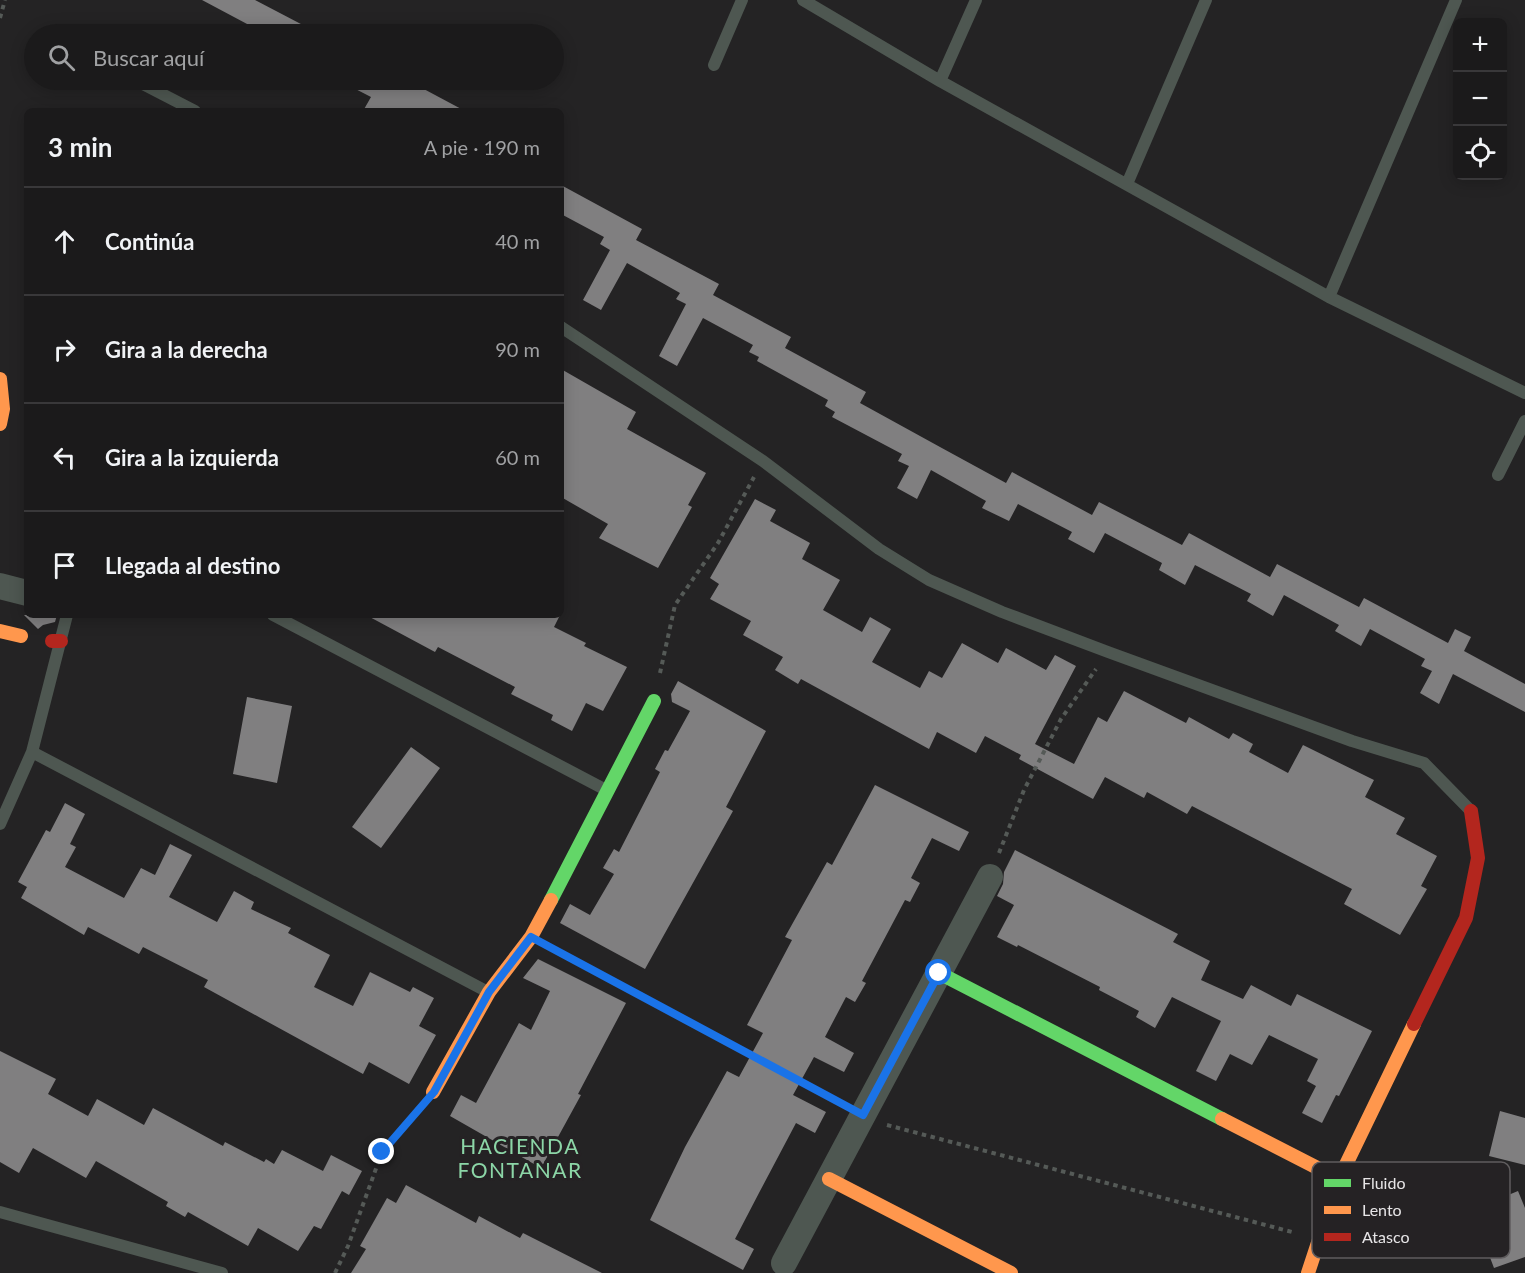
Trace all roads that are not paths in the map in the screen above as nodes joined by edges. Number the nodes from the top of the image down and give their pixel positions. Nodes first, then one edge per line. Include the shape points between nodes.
1 (742, 0) edge
2 (803, 0) edge
3 (976, 0) edge
4 (1206, 0) edge
5 (1456, 0) edge
6 (714, 64) dead end
7 (940, 81) junction
8 (154, 90) edge
9 (189, 108) edge
10 (1127, 184) junction
11 (1329, 297) junction
12 (564, 329) edge
13 (0, 379) edge
14 (1525, 393) edge
15 (1525, 421) edge
16 (0, 424) edge
17 (1498, 475) dead end
18 (0, 586) edge
19 (24, 592) edge
20 (66, 618) edge
21 (279, 618) edge
22 (0, 631) edge
23 (21, 636) dead end
24 (654, 701) road end
25 (32, 752) junction
26 (609, 792) junction
27 (1471, 810) joint
28 (0, 824) edge
29 (990, 877) road end
30 (939, 973) junction
31 (489, 992) junction
32 (434, 1092) road end
33 (1347, 1162) edge
34 (1312, 1165) edge
35 (829, 1179) junction
36 (0, 1212) edge
37 (1313, 1258) edge
38 (784, 1263) dead end
39 (222, 1273) edge
40 (1011, 1273) edge
41 (1308, 1273) edge

1 - 6 lane
2 - 7 lane
3 - 7 lane
4 - 10 lane
5 - 11 lane
7 - 10 lane
8 - 9 lane
10 - 11 lane
11 - 14 lane
12 - 27 lane via 763,461 879,549 928,580 1108,652 1352,741 1424,763
13 - 16 street
15 - 17 lane
18 - 19 street
20 - 25 lane
21 - 26 lane
22 - 23 street
24 - 26 street
25 - 28 lane
25 - 31 lane
26 - 31 street via 531,937
27 - 33 street via 1478,858 1466,918
29 - 30 street
30 - 34 street
30 - 35 street
31 - 32 street
35 - 38 street
35 - 40 street
36 - 39 lane
37 - 41 street

